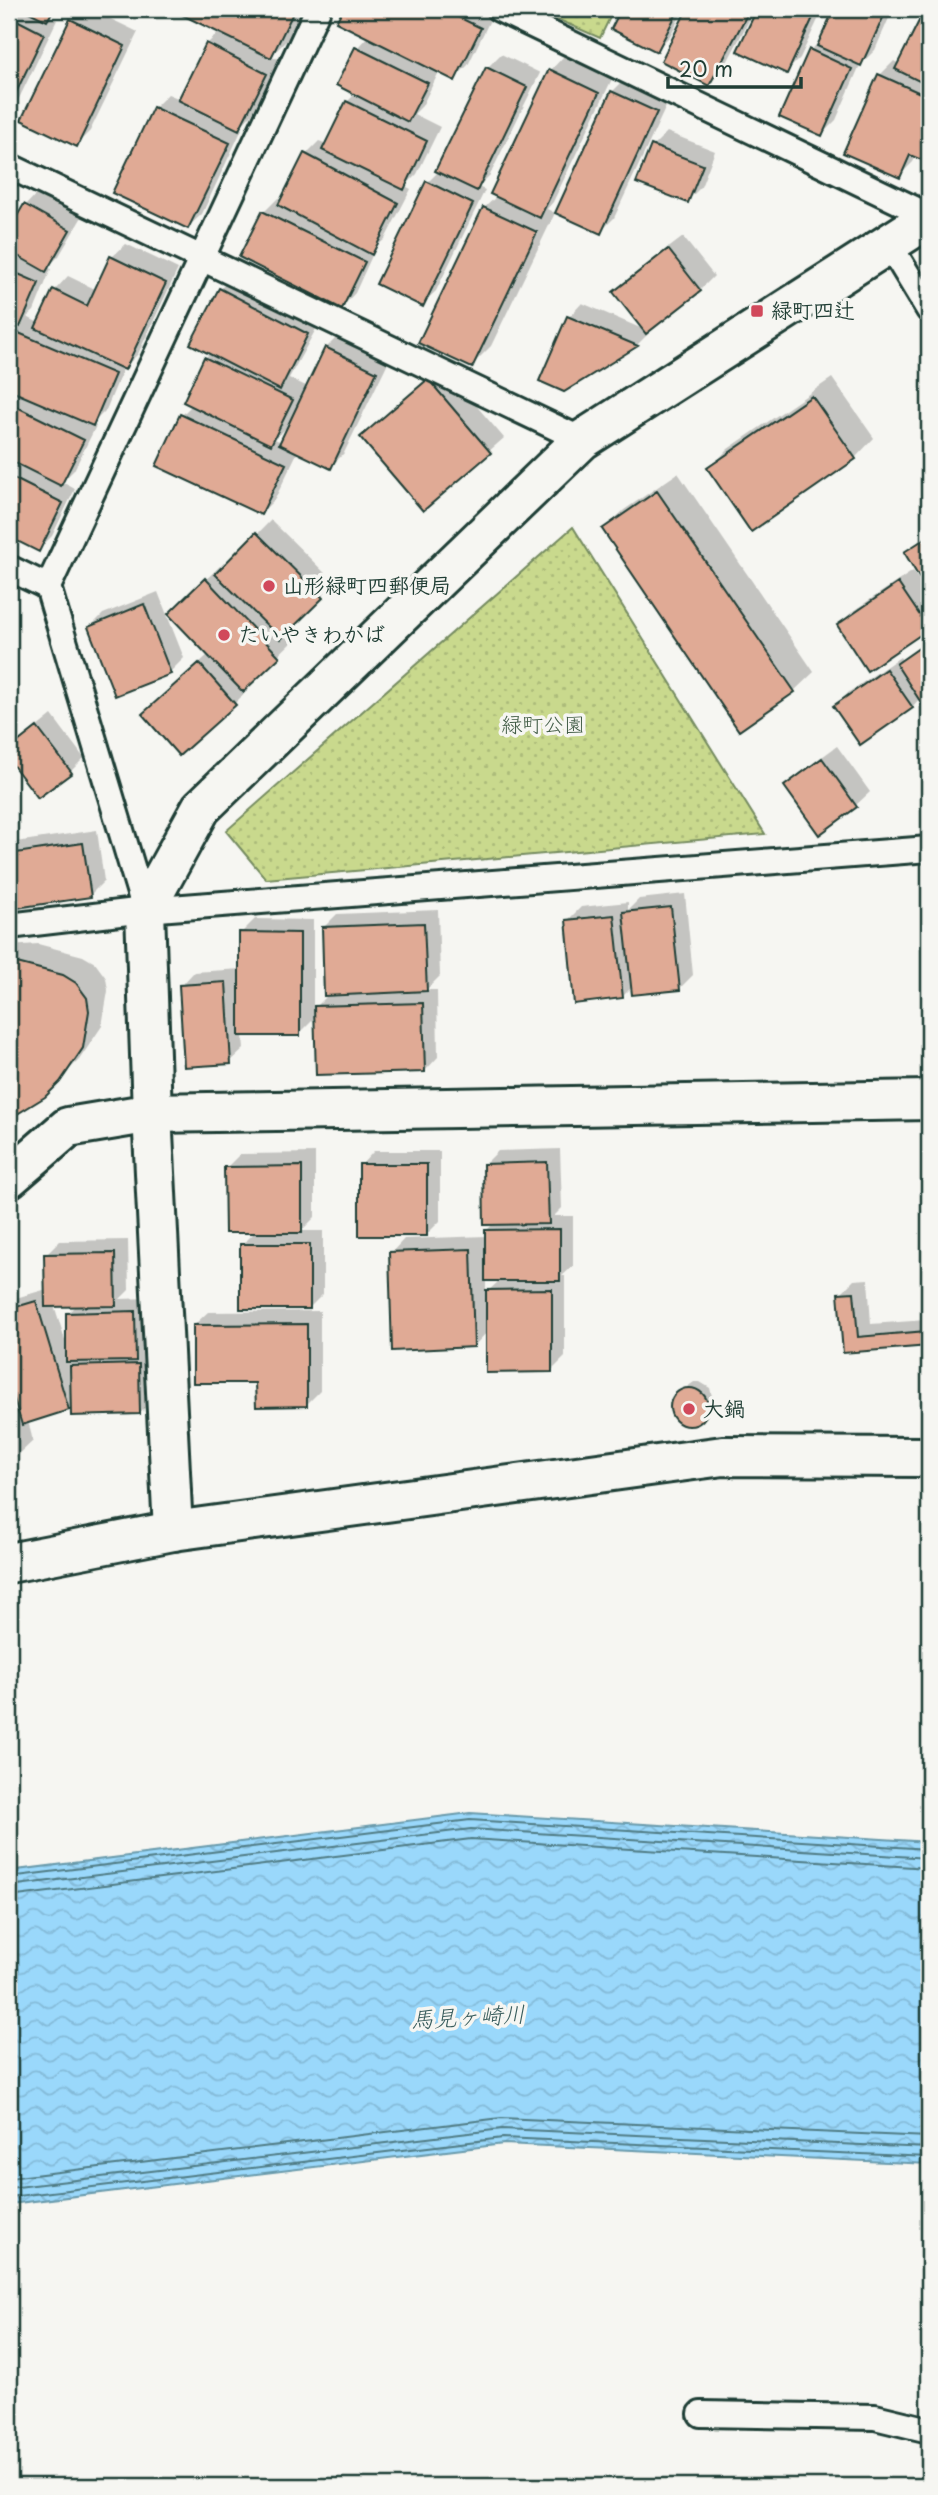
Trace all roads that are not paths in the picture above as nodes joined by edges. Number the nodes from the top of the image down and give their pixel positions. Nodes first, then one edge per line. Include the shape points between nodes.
1 (318, 9) edge
2 (499, 9) edge
3 (9, 166) edge
4 (929, 217) edge
5 (889, 244) junction
6 (203, 260) junction
7 (929, 310) edge
8 (582, 440) junction
9 (9, 568) edge
10 (48, 587) junction
11 (929, 849) edge
12 (145, 910) junction
13 (9, 926) edge
14 (929, 1100) edge
15 (152, 1113) junction
16 (9, 1178) edge
17 (929, 1457) edge
18 (173, 1531) junction
19 (9, 1563) edge
20 (701, 2414) dead end
21 (929, 2430) edge

1 - 6 lane
2 - 4 lane
3 - 6 lane
4 - 5 street
5 - 7 lane
5 - 8 street
6 - 8 lane
6 - 10 lane
8 - 12 street via 201,808
9 - 10 lane
10 - 12 lane
11 - 12 lane
12 - 13 lane
12 - 15 street
14 - 15 street
15 - 16 street via 68,1127
15 - 18 street
17 - 18 street via 723,1456
18 - 19 street
20 - 21 lane via 875,2417

